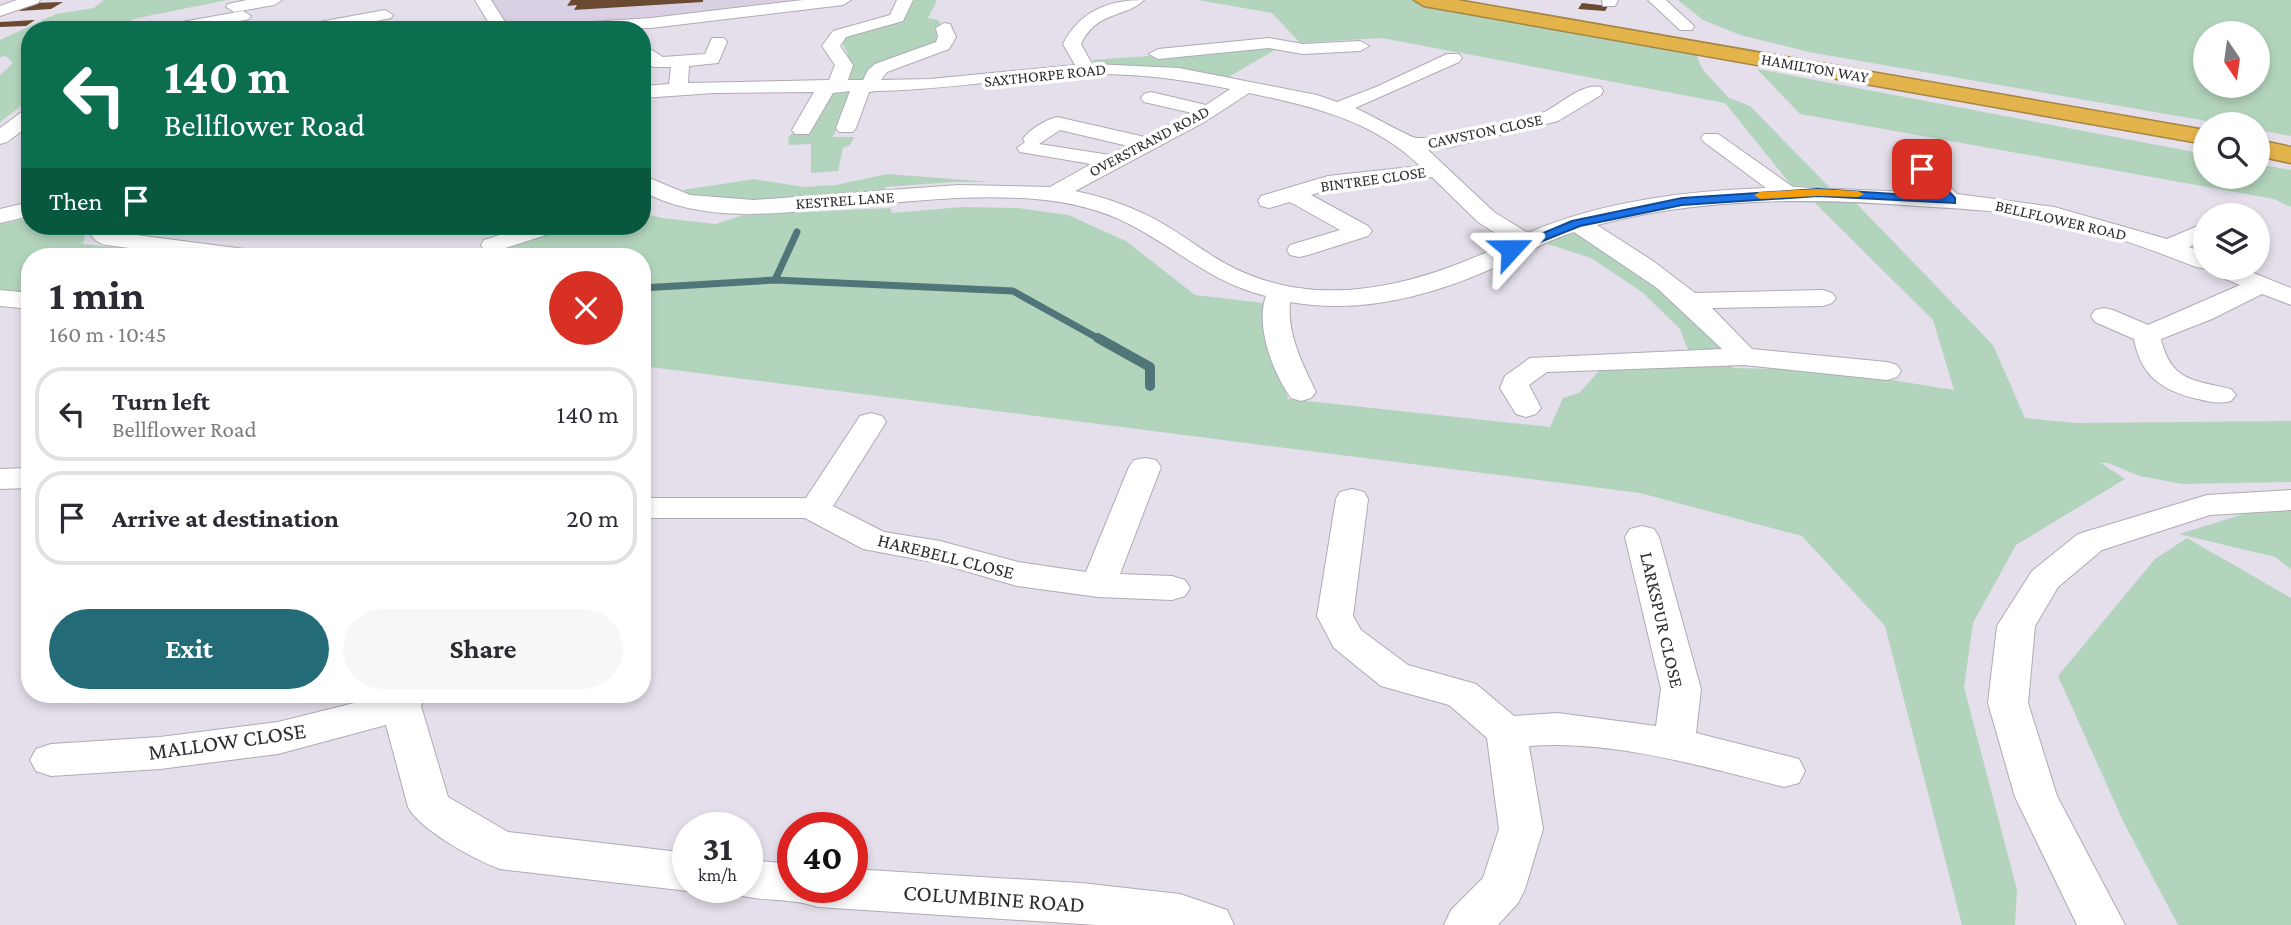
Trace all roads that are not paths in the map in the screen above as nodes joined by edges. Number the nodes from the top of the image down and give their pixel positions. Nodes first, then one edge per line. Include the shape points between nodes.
1 (32, 0) edge
2 (274, 0) edge
3 (483, 0) edge
4 (843, 0) edge
5 (905, 0) edge
6 (1136, 0) edge
7 (1424, 0) edge
8 (1656, 0) edge
9 (235, 8) edge
10 (0, 11) edge
11 (385, 15) dead end
12 (194, 21) edge
13 (249, 21) edge
14 (352, 21) edge
15 (496, 21) edge
16 (651, 23) edge
17 (1686, 26) dead end
18 (944, 29) dead end
19 (1268, 29) dead end
20 (718, 42) dead end
21 (1280, 44) junction
22 (1360, 46) dead end
23 (1215, 50) junction
24 (1158, 54) dead end
25 (651, 56) edge
26 (1453, 58) dead end
27 (681, 61) junction
28 (1086, 69) junction
29 (1197, 76) junction
30 (865, 87) junction
31 (1245, 87) junction
32 (831, 88) junction
33 (678, 89) junction
34 (651, 91) edge
35 (1594, 92) dead end
36 (1151, 97) dead end
37 (1338, 108) junction
38 (1207, 111) junction
39 (21, 122) edge
40 (846, 128) dead end
41 (802, 130) dead end
42 (2193, 135) edge
43 (0, 138) edge
44 (1711, 138) dead end
45 (1147, 144) junction
46 (1411, 145) junction
47 (2270, 149) edge
48 (2291, 152) edge
49 (1907, 153) dead end
50 (1110, 161) junction
51 (1437, 170) junction
52 (824, 178) dead end
53 (651, 192) edge
54 (1292, 194) junction
55 (1788, 194) junction
56 (1053, 195) junction
57 (1269, 201) dead end
58 (1951, 201) junction
59 (822, 202) junction
60 (21, 211) edge
61 (0, 216) edge
62 (1576, 223) junction
63 (103, 235) edge
64 (523, 235) edge
65 (2193, 236) edge
66 (1525, 241) junction
67 (493, 245) dead end
68 (2170, 247) junction
69 (183, 248) edge
70 (1299, 250) dead end
71 (2193, 257) edge
72 (2249, 280) edge
73 (2261, 285) junction
74 (1281, 291) junction
75 (2291, 297) edge
76 (0, 298) edge
77 (1823, 298) dead end
78 (21, 300) edge
79 (1688, 301) junction
80 (2104, 316) dead end
81 (2149, 346) junction
82 (1744, 358) junction
83 (1887, 371) dead end
84 (1301, 392) dead end
85 (2221, 395) dead end
86 (1526, 408) dead end
87 (870, 422) dead end
88 (1145, 467) dead end
89 (21, 478) edge
90 (0, 479) edge
91 (1352, 499) dead end
92 (2291, 500) edge
93 (651, 508) edge
94 (814, 510) junction
95 (1642, 537) dead end
96 (1098, 585) junction
97 (1172, 589) dead end
98 (396, 703) edge
99 (404, 703) edge
100 (1506, 732) junction
101 (1674, 744) junction
102 (51, 760) dead end
103 (1784, 771) dead end
104 (672, 870) edge
105 (868, 890) edge
106 (1210, 925) edge
107 (1468, 925) edge
108 (2101, 925) edge

1 - 10 street
2 - 9 street
3 - 15 street
4 - 16 street
5 - 32 street via 897,18 843,34 831,46 844,65
6 - 28 street via 1110,8 1076,33 1072,44
7 - 42 highway, HAMILTON WAY
8 - 17 street
9 - 12 street
9 - 13 street
11 - 14 street
18 - 30 street via 943,45 881,68
19 - 21 street
20 - 27 street via 712,59
21 - 22 street via 1303,49
21 - 23 street
23 - 24 street
23 - 29 street via 1218,59
25 - 27 street via 659,62
26 - 37 street
27 - 33 street
28 - 29 street, SAXTHORPE ROAD
28 - 30 street, SAXTHORPE ROAD via 965,89
29 - 31 street, SAXTHORPE ROAD
30 - 32 street, SAXTHORPE ROAD
30 - 40 street
31 - 37 street, SAXTHORPE ROAD
31 - 38 street, OVERSTRAND ROAD
32 - 33 street, SAXTHORPE ROAD
32 - 41 street
33 - 34 street, SAXTHORPE ROAD
35 - 46 street, CAWSTON CLOSE via 1551,117 1451,141
36 - 38 street
37 - 46 street, SAXTHORPE ROAD
38 - 45 street, OVERSTRAND ROAD
39 - 43 street
44 - 55 street
45 - 50 street, OVERSTRAND ROAD
45 - 50 street via 1056,123 1030,143
46 - 51 street, SAXTHORPE ROAD
47 - 48 highway
49 - 58 street
50 - 56 street, OVERSTRAND ROAD
51 - 54 street, BINTREE CLOSE via 1354,178
51 - 66 street, SAXTHORPE ROAD via 1486,217
52 - 59 street
53 - 59 street, KESTREL LANE via 715,207
54 - 57 street, BINTREE CLOSE
54 - 70 street via 1360,231
55 - 58 street, BELLFLOWER ROAD
55 - 62 street, BELLFLOWER ROAD via 1682,201
56 - 59 street, KESTREL LANE via 999,191
56 - 74 street, BELLFLOWER ROAD via 1130,215 1220,270 1251,285
58 - 68 street, BELLFLOWER ROAD via 2044,213
60 - 61 street
62 - 66 street, BELLFLOWER ROAD
62 - 79 street
63 - 69 street
64 - 67 street
65 - 68 street
66 - 74 street, BELLFLOWER ROAD via 1431,285 1380,296 1321,298
68 - 71 street, BELLFLOWER ROAD
72 - 73 street
73 - 75 street
73 - 81 street
74 - 84 street via 1275,304 1280,331
76 - 78 street
77 - 79 street
79 - 82 street
80 - 81 street
81 - 85 street via 2159,372 2168,379
82 - 83 street
82 - 86 street via 1540,364 1515,382
87 - 94 street
88 - 96 street
89 - 90 street
91 - 100 street via 1335,616 1347,639 1395,676 1462,694
92 - 108 street via 2207,505 2090,542 2045,579 2016,626 2008,703 2036,797
93 - 94 street, HAREBELL CLOSE
94 - 96 street, HAREBELL CLOSE via 875,541 940,552 1017,573
95 - 101 street, LARKSPUR CLOSE via 1681,689
96 - 97 street, HAREBELL CLOSE
98 - 102 street, MALLOW CLOSE via 278,738 160,753
99 - 104 street via 430,807 500,850
100 - 101 street via 1559,728
100 - 107 street via 1521,829 1502,889
101 - 103 street
105 - 106 street, COLUMBINE ROAD via 1081,903 1180,915

